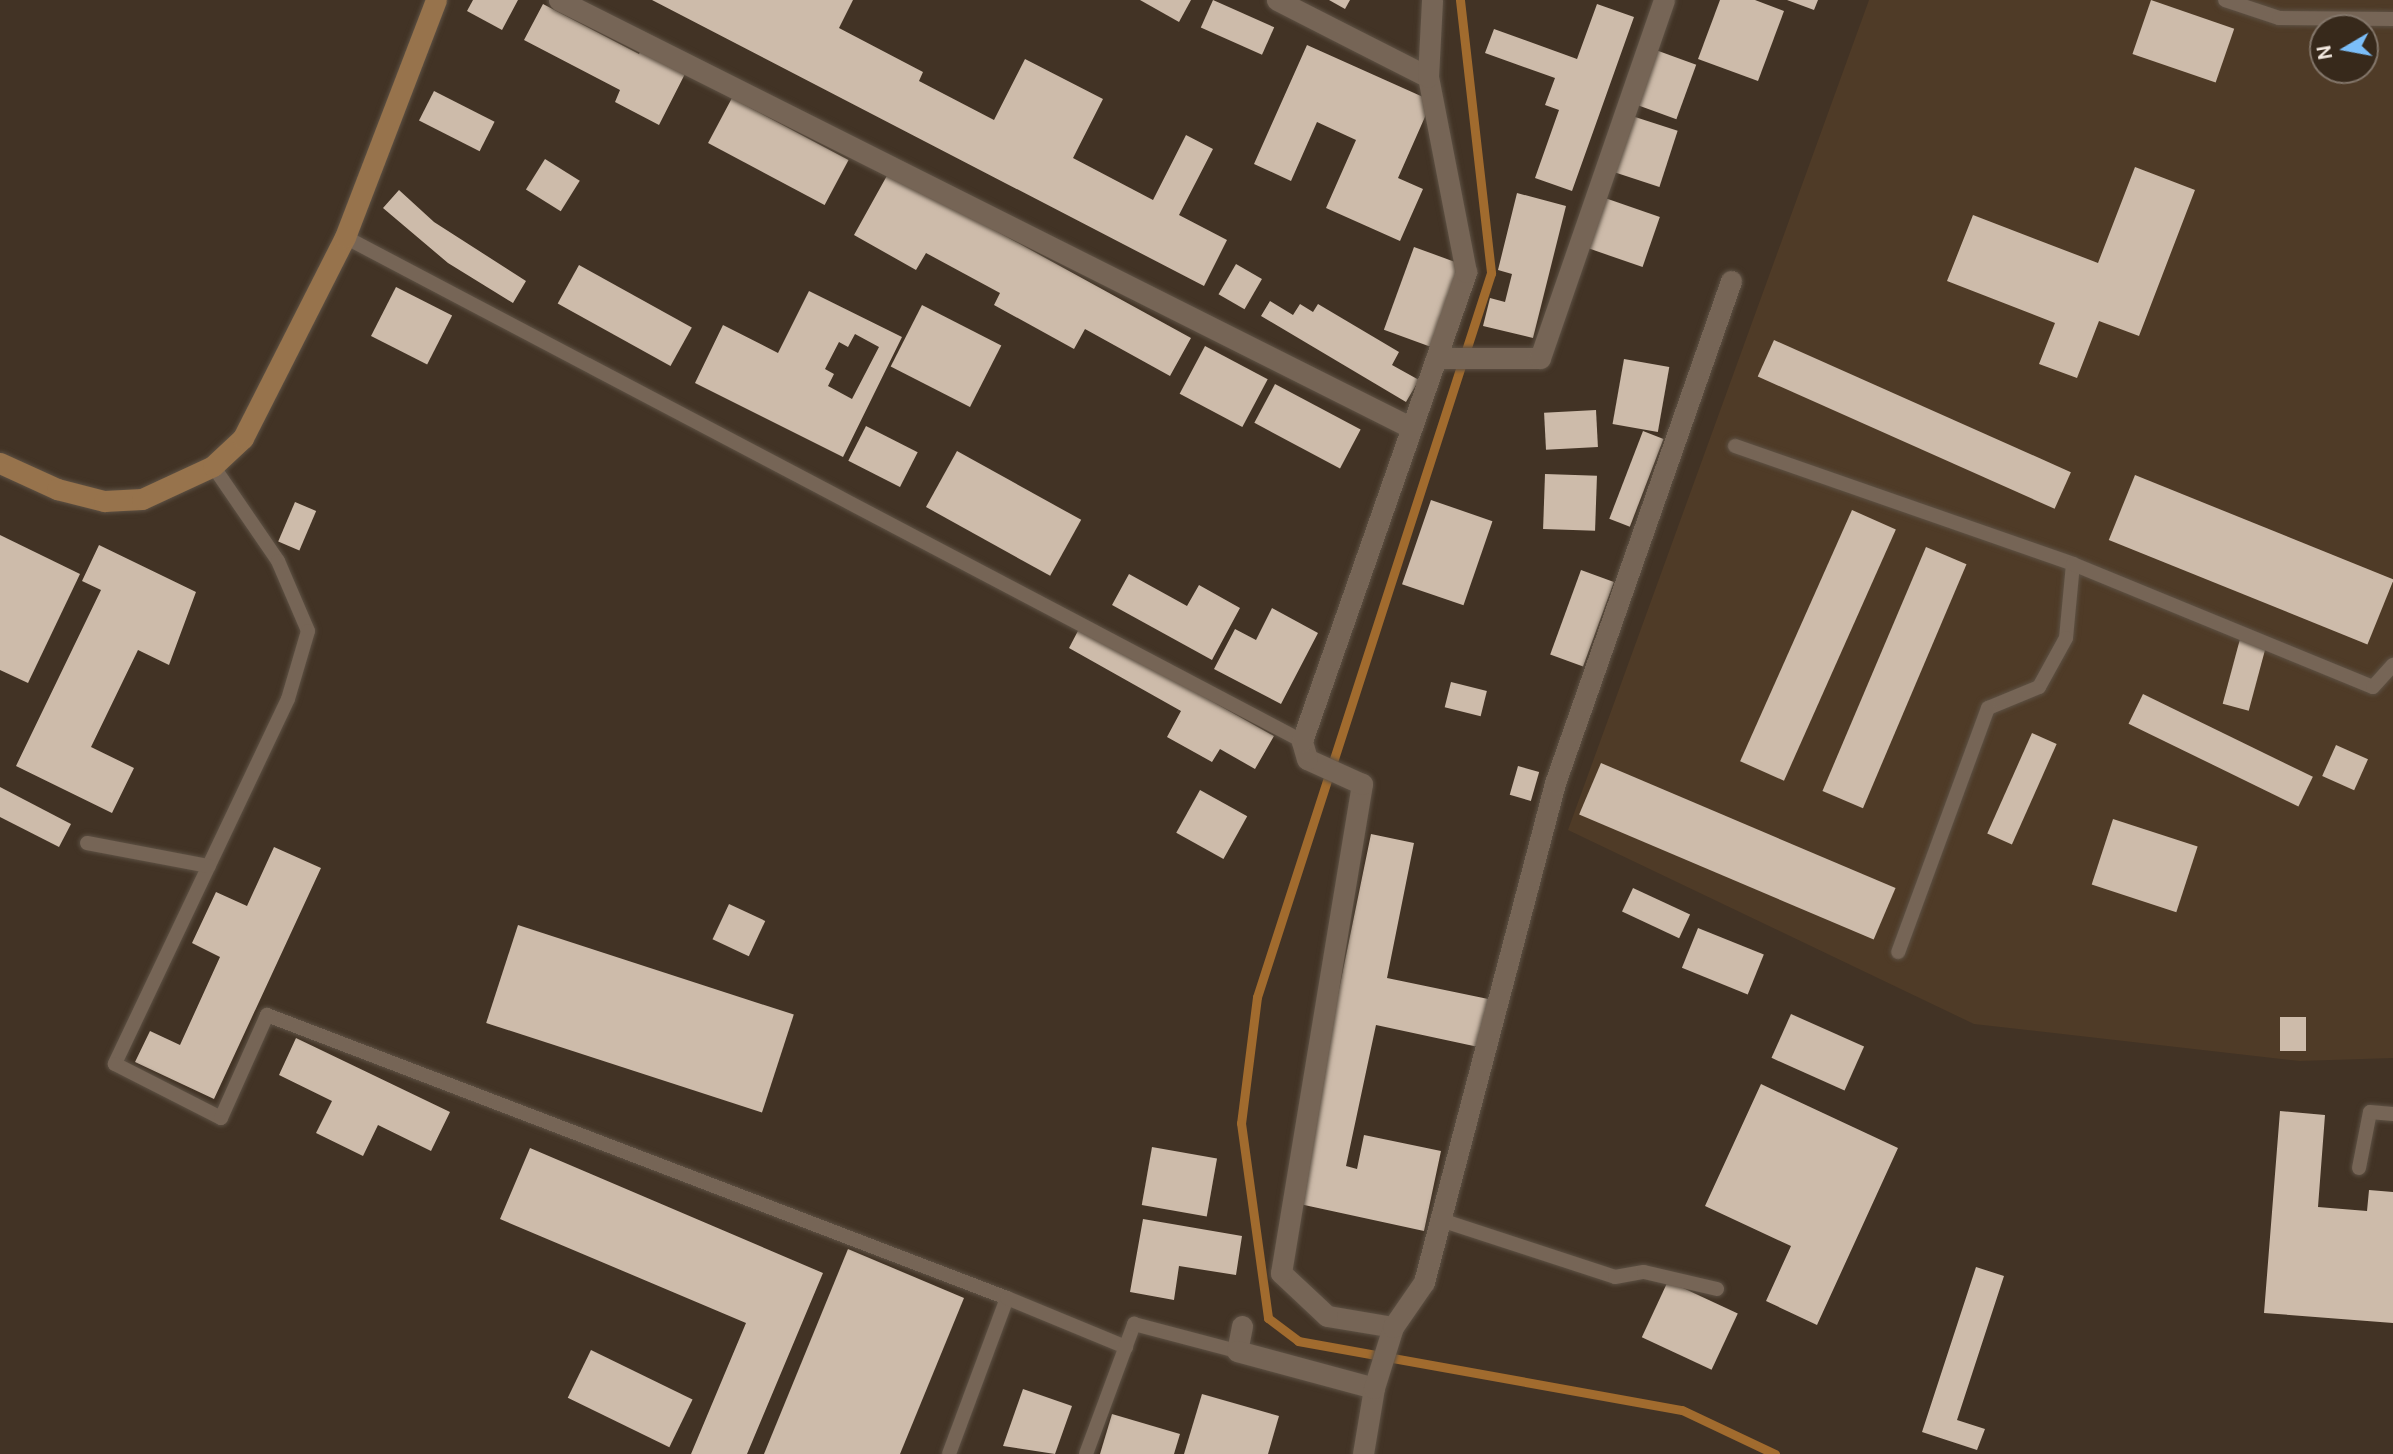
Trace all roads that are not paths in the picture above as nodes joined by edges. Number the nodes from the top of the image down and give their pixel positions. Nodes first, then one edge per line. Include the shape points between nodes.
1 (436, 0) edge
2 (559, 0) edge
3 (1277, 0) edge
4 (1432, 0) edge
5 (1664, 0) edge
6 (2225, 0) edge
7 (2393, 19) edge
8 (1428, 77) junction
9 (345, 237) junction
10 (1731, 281) dead end
11 (1444, 358) junction
12 (1410, 427) junction
13 (1735, 446) dead end
14 (0, 463) edge
15 (213, 466) junction
16 (2073, 564) junction
17 (2393, 665) edge
18 (1302, 741) junction
19 (87, 843) dead end
20 (209, 866) junction
21 (1898, 952) dead end
22 (2393, 1114) edge
23 (2359, 1168) dead end
24 (1441, 1220) junction
25 (1717, 1289) dead end
26 (1007, 1298) junction
27 (1242, 1326) dead end
28 (1393, 1327) junction
29 (1126, 1347) junction
30 (1237, 1351) junction
31 (1374, 1388) junction
32 (949, 1454) edge
33 (1086, 1454) edge
34 (1363, 1454) edge

1 - 9 main road
2 - 12 street
3 - 8 street
4 - 8 street
5 - 11 street via 1540,358
6 - 7 lane via 2279,18
8 - 11 street via 1466,272
9 - 15 main road via 243,438
9 - 18 lane
10 - 24 street via 1555,783
11 - 12 street
12 - 18 street
13 - 16 lane
14 - 15 main road via 57,489 104,502 142,499
15 - 20 lane via 278,561 308,631 288,699
16 - 17 lane via 2374,687
16 - 21 lane via 2066,638 2039,687 1988,708
18 - 28 street via 1307,759 1362,785 1282,1273 1327,1316
19 - 20 lane
20 - 26 lane via 115,1064 221,1118 267,1015
22 - 23 lane via 2370,1112
24 - 25 lane via 1615,1277 1644,1272
24 - 28 street via 1424,1282
26 - 29 lane
26 - 32 lane
27 - 30 street
28 - 31 street
29 - 30 lane via 1133,1324
29 - 33 lane
30 - 31 street
31 - 34 street

